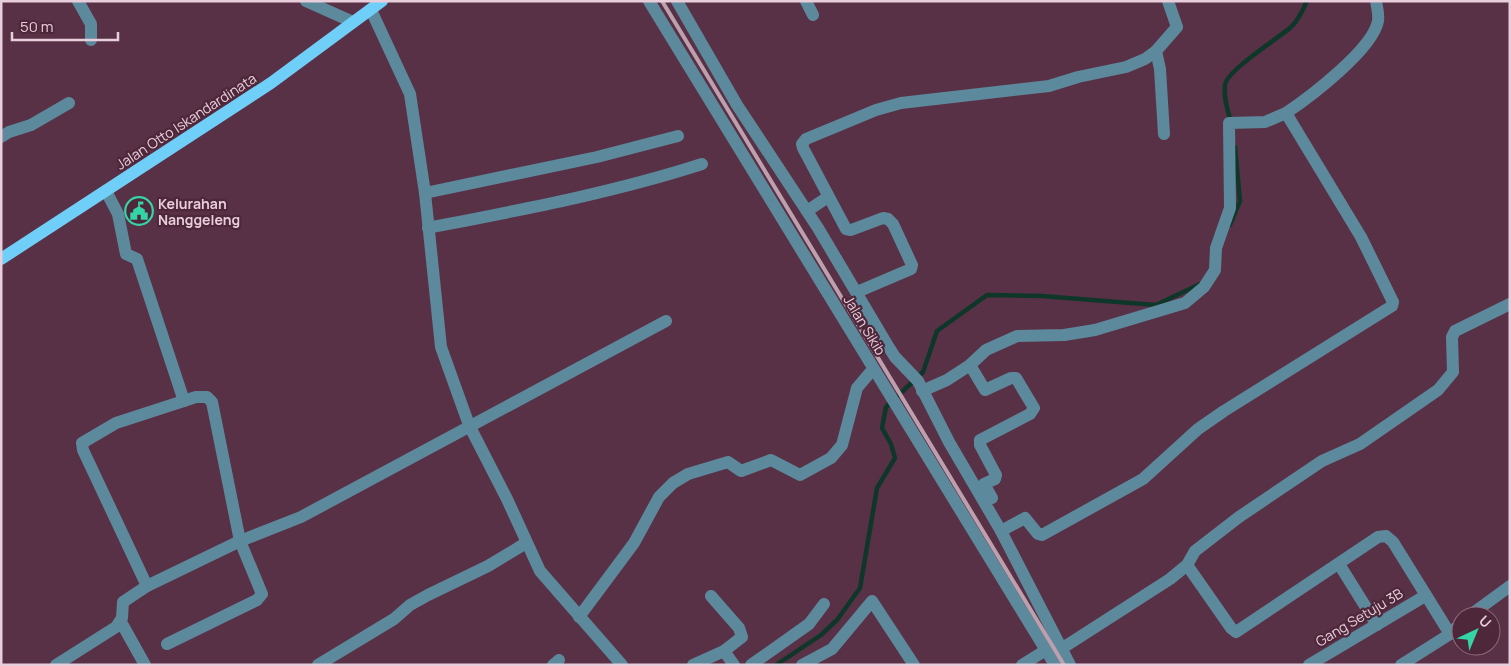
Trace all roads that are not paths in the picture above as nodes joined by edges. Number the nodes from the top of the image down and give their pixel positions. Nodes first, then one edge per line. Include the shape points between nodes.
1 (78, 1) edge
2 (306, 1) edge
3 (382, 1) edge
4 (649, 1) edge
5 (676, 1) edge
6 (806, 1) edge
7 (1168, 1) edge
8 (1376, 1) edge
9 (371, 10) junction
10 (813, 15) dead end
11 (353, 22) junction
12 (91, 40) dead end
13 (1156, 51) junction
14 (69, 103) dead end
15 (1286, 113) junction
16 (1164, 134) dead end
17 (678, 136) dead end
18 (1, 137) edge
19 (702, 164) dead end
20 (106, 191) junction
21 (425, 192) junction
22 (828, 197) junction
23 (807, 211) junction
24 (428, 228) junction
25 (1, 259) edge
26 (857, 292) junction
27 (1510, 304) edge
28 (666, 321) dead end
29 (970, 365) junction
30 (873, 369) junction
31 (920, 386) junction
32 (184, 401) junction
33 (469, 426) junction
34 (998, 509) dead end
35 (1001, 531) junction
36 (240, 541) junction
37 (526, 543) junction
38 (1339, 564) junction
39 (1187, 565) junction
40 (147, 586) junction
41 (1510, 586) edge
42 (711, 596) dead end
43 (1425, 596) junction
44 (824, 604) dead end
45 (1483, 606) edge
46 (579, 617) junction
47 (121, 622) junction
48 (1377, 625) junction
49 (1450, 634) joint
50 (167, 644) dead end
51 (1061, 649) junction
52 (1046, 650) junction
53 (724, 651) junction
54 (56, 665) edge
55 (145, 665) edge
56 (318, 665) edge
57 (622, 665) edge
58 (693, 665) edge
59 (734, 665) edge
60 (751, 665) edge
61 (802, 665) edge
62 (914, 665) edge
63 (1022, 665) edge
64 (1054, 665) edge
65 (1070, 665) edge
66 (1309, 665) edge
67 (1402, 665) edge

1 - 12 street via 91,24
2 - 11 street
3 - 9 main road, Jalan Otto Iskandardinata
4 - 30 street, Jalan Sikib
5 - 23 street via 737,105
6 - 10 street
7 - 13 street via 1177,27
8 - 15 street via 1379,20 1365,48
9 - 11 main road, Jalan Otto Iskandardinata
9 - 21 street via 410,94
11 - 20 main road, Jalan Otto Iskandardinata via 271,83
13 - 16 street
13 - 22 street via 1126,67 1050,86 901,103 809,137 803,148
14 - 18 street via 31,125
15 - 29 street via 1266,122 1232,122 1230,208 1216,248 1215,270 1204,287 1184,303 1079,333 1017,336 986,350
15 - 35 street via 1361,237 1393,302 1392,306 1224,410 1143,479 1042,535 1026,518
17 - 21 street via 597,157
19 - 24 street via 639,184 559,203
20 - 25 main road, Jalan Otto Iskandardinata
20 - 32 street via 118,214 126,254 137,259
21 - 24 street
22 - 23 street
22 - 26 street via 848,230 888,219 912,265 911,269
23 - 26 street
24 - 33 street via 441,347
26 - 31 street via 888,346
27 - 39 street via 1455,331 1452,337 1453,372 1438,390 1360,444 1322,461 1239,517 1195,551
28 - 33 street
29 - 31 street via 947,380
29 - 34 street via 986,390 1016,378 1034,408 1030,414 980,440 996,475 995,479 984,484
30 - 46 street via 857,388 842,445 830,458 800,475 771,460 741,471 728,462 688,474 673,483 659,497 634,543
30 - 52 street, Jalan Sikib
31 - 35 street
32 - 36 street via 202,396 212,402
32 - 40 street via 116,423 85,440 82,445
33 - 36 street via 300,517
33 - 37 street
35 - 51 street
36 - 40 street
36 - 50 street via 260,585 261,598
37 - 46 street via 544,576
37 - 56 street via 488,566 428,594 394,619
38 - 39 street via 1236,632
38 - 43 street via 1378,537 1386,536 1393,542
38 - 48 street
39 - 51 street
40 - 47 street via 123,602
41 - 45 street
42 - 53 street via 742,634
43 - 48 street, Gang Setuju 3B
43 - 49 street
44 - 60 street via 809,624
46 - 57 street
47 - 54 street
47 - 55 street
48 - 66 street, Gang Setuju 3B
49 - 67 street
51 - 65 street
52 - 63 street
52 - 64 street, Jalan Sikib
53 - 58 street
53 - 59 street
61 - 62 street via 832,649 872,601

